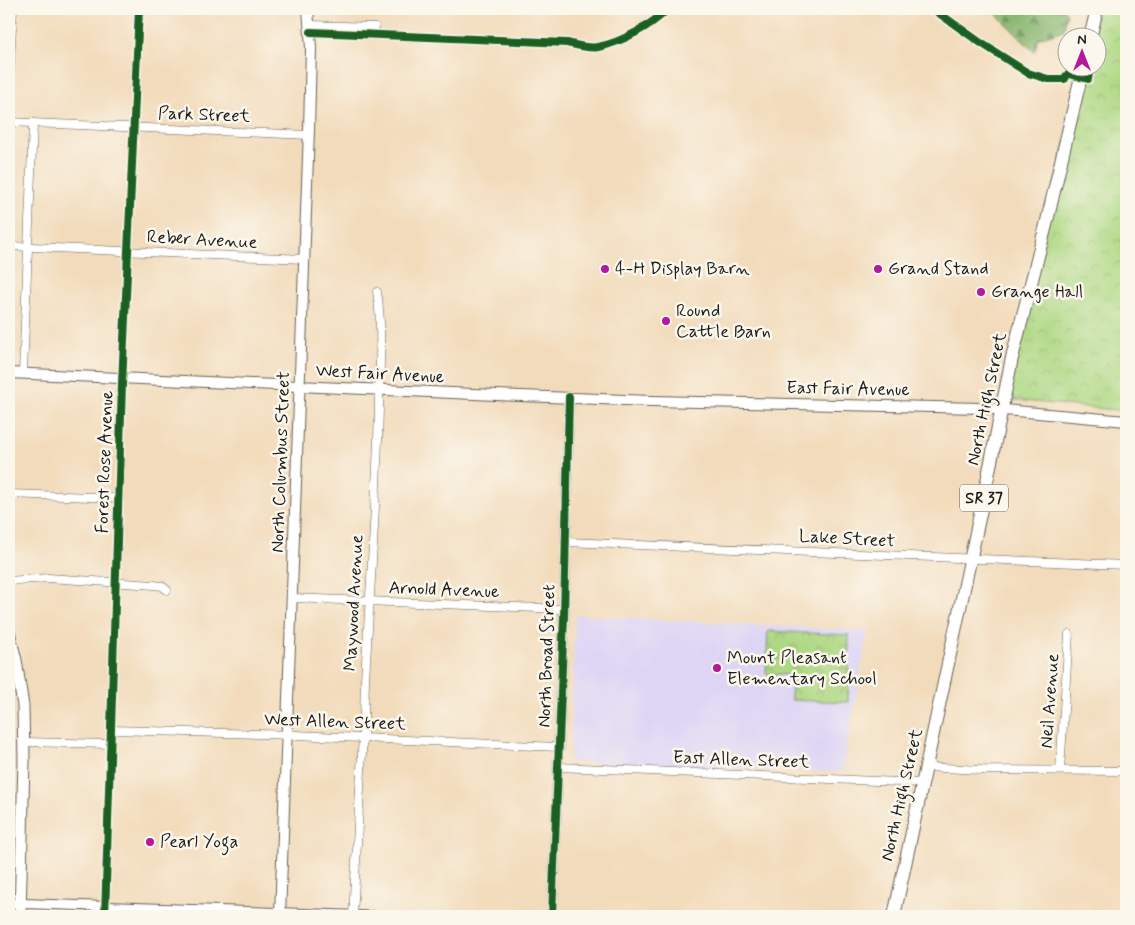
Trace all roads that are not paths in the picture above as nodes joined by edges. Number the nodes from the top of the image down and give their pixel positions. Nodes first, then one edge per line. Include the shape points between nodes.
1 (12, 9) edge
2 (139, 9) edge
3 (308, 9) edge
4 (1097, 9) edge
5 (310, 25) junction
6 (375, 27) dead end
7 (1092, 28) edge
8 (1081, 78) edge
9 (9, 79) edge
10 (9, 122) edge
11 (33, 123) junction
12 (134, 128) junction
13 (309, 135) junction
14 (9, 246) edge
15 (27, 247) junction
16 (128, 252) junction
17 (304, 259) junction
18 (377, 292) dead end
19 (9, 372) edge
20 (23, 373) junction
21 (123, 377) junction
22 (300, 386) junction
23 (379, 390) junction
24 (569, 397) junction
25 (1002, 410) junction
26 (1126, 421) edge
27 (9, 494) edge
28 (119, 498) junction
29 (566, 542) junction
30 (970, 559) junction
31 (1126, 565) edge
32 (9, 581) edge
33 (116, 583) junction
34 (168, 590) dead end
35 (292, 598) junction
36 (370, 602) junction
37 (564, 609) junction
38 (9, 632) edge
39 (1069, 634) dead end
40 (110, 730) junction
41 (287, 736) junction
42 (363, 738) junction
43 (24, 742) junction
44 (110, 744) junction
45 (558, 747) junction
46 (558, 767) junction
47 (926, 767) junction
48 (1060, 770) junction
49 (1126, 771) edge
50 (922, 783) junction
51 (9, 903) edge
52 (21, 903) junction
53 (105, 906) junction
54 (280, 914) edge
55 (20, 916) edge
56 (104, 916) edge
57 (353, 916) edge
58 (373, 916) edge
59 (552, 916) edge
60 (894, 916) edge

1 - 9 street
2 - 12 street, Forest Rose Avenue
3 - 5 main road, North Columbus Street
4 - 7 highway
5 - 6 street
5 - 13 main road, North Columbus Street
8 - 25 highway, North High Street / SR 37
10 - 11 street, Park Street
11 - 12 street, Park Street
11 - 15 street
12 - 13 street, Park Street
12 - 16 street, Forest Rose Avenue
13 - 17 main road, North Columbus Street
14 - 15 street, Reber Avenue
15 - 16 street, Reber Avenue
15 - 20 street
16 - 17 street, Reber Avenue
16 - 21 street, Forest Rose Avenue
17 - 22 main road, North Columbus Street
18 - 23 street, Maywood Avenue via 381,325
19 - 20 main road, West Fair Avenue
20 - 21 main road, West Fair Avenue
21 - 22 main road, West Fair Avenue
21 - 28 street, Forest Rose Avenue
22 - 23 main road, West Fair Avenue
22 - 35 main road, North Columbus Street
23 - 24 main road, West Fair Avenue
23 - 36 street, Maywood Avenue
24 - 25 main road, East Fair Avenue
24 - 29 street, North Broad Street
25 - 26 main road, East Fair Avenue
25 - 30 highway, North High Street / SR 37
27 - 28 street
28 - 33 street, Forest Rose Avenue
29 - 30 street, Lake Street
29 - 37 street, North Broad Street
30 - 31 street, Lake Street
30 - 47 highway, North High Street / SR 37
32 - 33 street via 37,578
33 - 34 street via 162,586
33 - 40 street, Forest Rose Avenue
35 - 36 street, Arnold Avenue
35 - 41 main road, North Columbus Street
36 - 37 street, Arnold Avenue
36 - 42 street, Maywood Avenue
37 - 45 street, North Broad Street
38 - 43 main road via 20,683
39 - 48 street, Neil Avenue
40 - 41 street, West Allen Street
40 - 44 street, Forest Rose Avenue
41 - 42 street, West Allen Street
41 - 54 main road, North Columbus Street
42 - 45 street, West Allen Street
42 - 57 street, Maywood Avenue
43 - 44 street
43 - 52 main road
44 - 53 street, Forest Rose Avenue
45 - 46 street, North Broad Street
46 - 50 street, East Allen Street
46 - 59 street, North Broad Street
47 - 48 street
47 - 50 highway, North High Street / SR 37
48 - 49 street
50 - 60 highway, North High Street / SR 37
51 - 52 street
52 - 53 street
52 - 55 main road
53 - 54 street
53 - 56 street, Forest Rose Avenue
54 - 57 street
57 - 58 street

